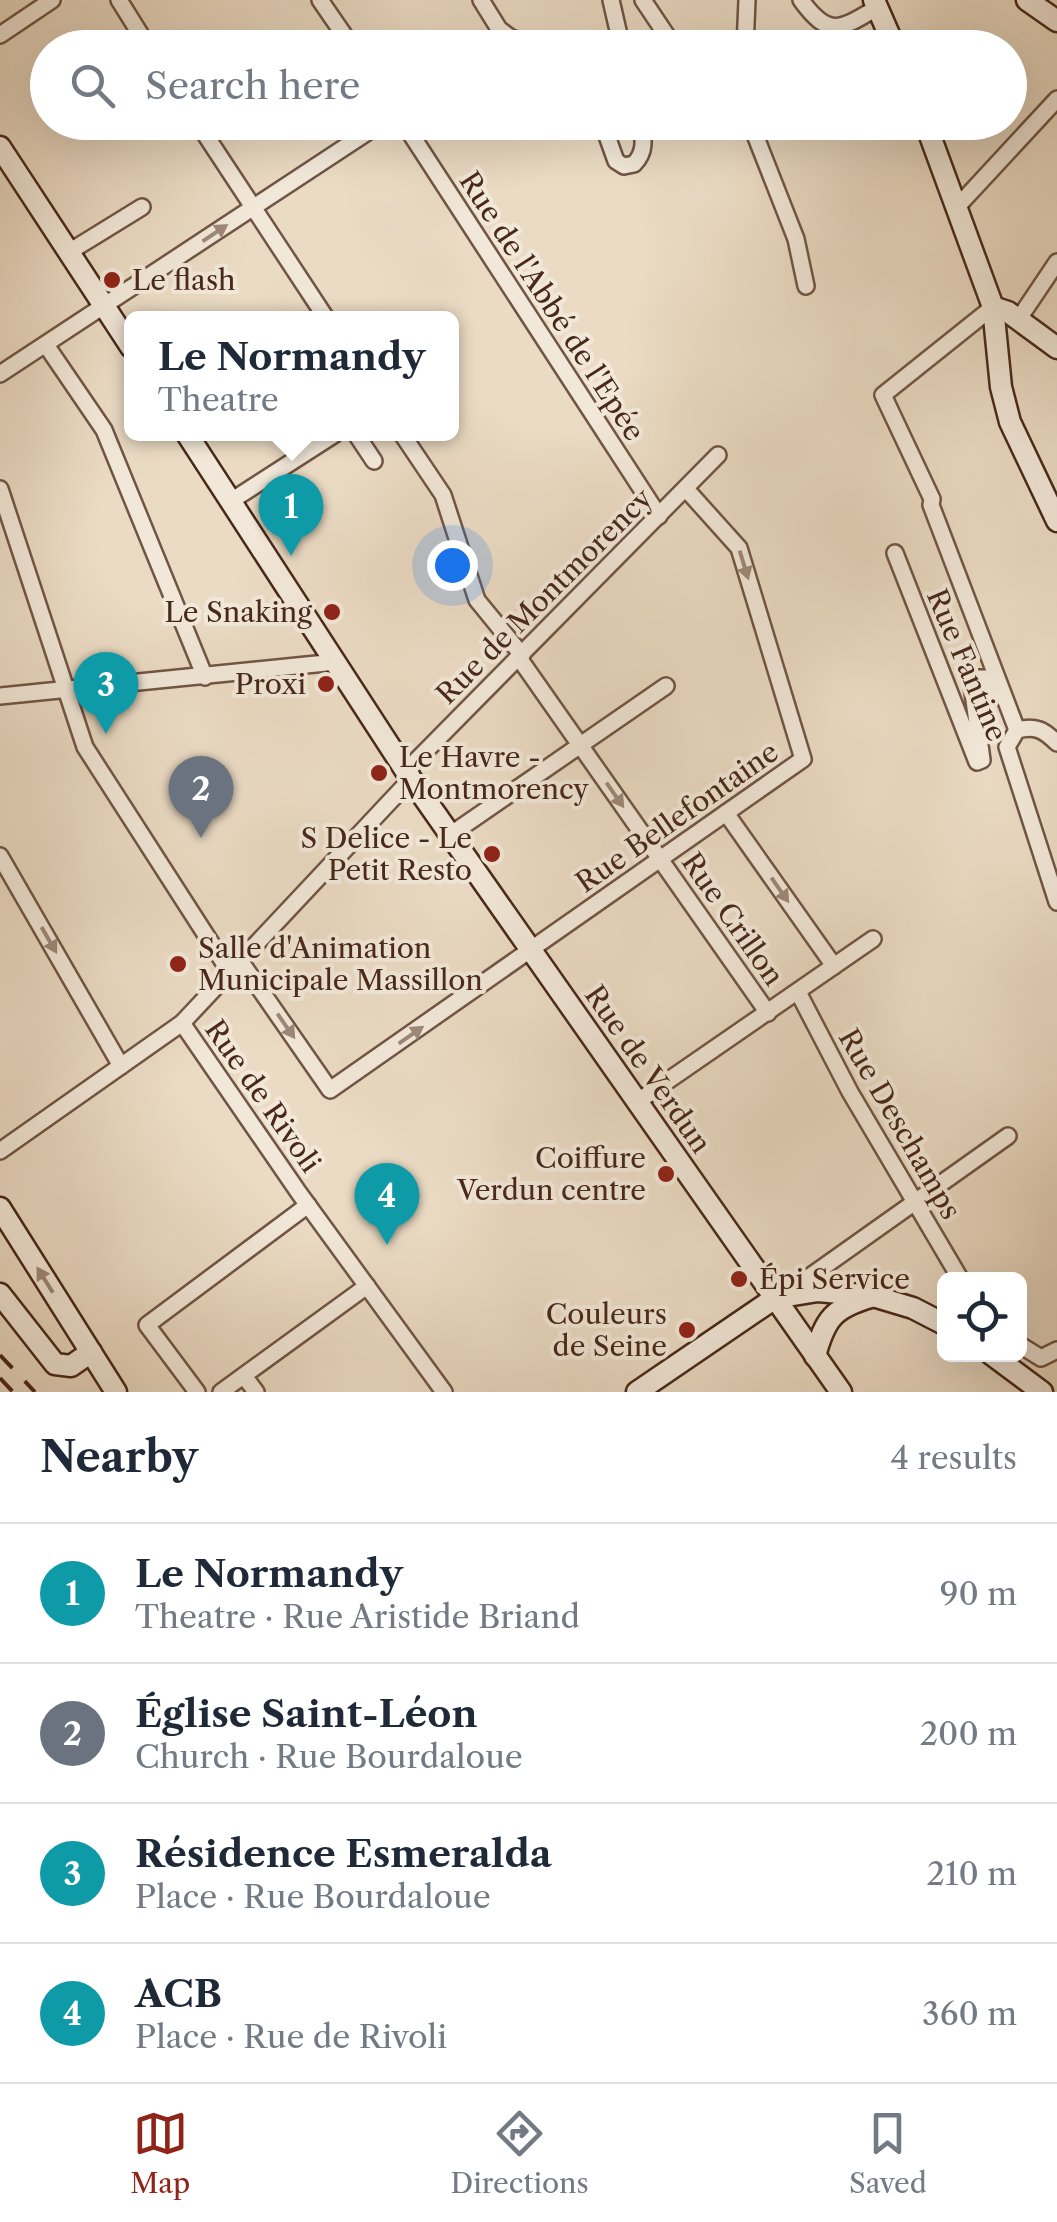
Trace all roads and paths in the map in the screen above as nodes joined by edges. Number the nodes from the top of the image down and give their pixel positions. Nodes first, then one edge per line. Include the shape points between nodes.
1 (52, 0) edge
2 (119, 0) edge
3 (320, 0) edge
4 (482, 0) edge
5 (611, 0) edge
6 (643, 0) edge
7 (747, 0) edge
8 (800, 0) edge
9 (1027, 0) edge
10 (876, 4) edge
11 (1057, 21) edge
12 (138, 30) edge
13 (340, 30) edge
14 (501, 30) edge
15 (618, 30) edge
16 (663, 30) edge
17 (746, 30) edge
18 (887, 30) edge
19 (0, 34) edge
20 (1057, 99) edge
21 (1027, 132) edge
22 (210, 140) edge
23 (356, 140) edge
24 (415, 140) edge
25 (608, 140) edge
26 (644, 140) edge
27 (757, 140) edge
28 (932, 140) edge
29 (1019, 140) edge
30 (0, 147) edge
31 (142, 207) dead end
32 (253, 208) junction
33 (957, 208) junction
34 (69, 252) junction
35 (1057, 262) edge
36 (806, 286) dead end
37 (993, 306) junction
38 (105, 307) junction
39 (321, 311) edge
40 (1018, 320) junction
41 (124, 336) edge
42 (46, 345) junction
43 (1057, 348) edge
44 (0, 374) edge
45 (192, 441) edge
46 (323, 441) edge
47 (361, 441) edge
48 (407, 441) edge
49 (718, 456) dead end
50 (374, 461) dead end
51 (0, 489) edge
52 (686, 489) junction
53 (231, 500) junction
54 (659, 516) junction
55 (1057, 521) edge
56 (895, 553) dead end
57 (520, 656) junction
58 (336, 662) junction
59 (205, 676) junction
60 (666, 686) dead end
61 (64, 690) junction
62 (0, 696) edge
63 (1016, 731) junction
64 (1057, 744) edge
65 (581, 745) junction
66 (408, 775) junction
67 (726, 813) junction
68 (450, 835) junction
69 (0, 856) edge
70 (660, 859) junction
71 (1057, 902) edge
72 (873, 939) dead end
73 (531, 950) junction
74 (834, 966) junction
75 (236, 968) junction
76 (798, 992) junction
77 (768, 1012) junction
78 (182, 1023) junction
79 (121, 1066) junction
80 (637, 1102) junction
81 (1008, 1136) dead end
82 (0, 1151) edge
83 (914, 1202) junction
84 (308, 1205) junction
85 (0, 1208) edge
86 (957, 1272) edge
87 (367, 1286) junction
88 (0, 1294) edge
89 (800, 1294) junction
90 (874, 1296) junction
91 (775, 1298) junction
92 (937, 1320) edge
93 (1027, 1349) edge
94 (1057, 1350) edge
95 (86, 1356) junction
96 (815, 1356) junction
97 (1002, 1362) edge
98 (244, 1376) junction
99 (102, 1392) edge
100 (116, 1392) edge
101 (197, 1392) edge
102 (221, 1392) edge
103 (256, 1392) edge
104 (444, 1392) edge
105 (637, 1392) edge
106 (840, 1392) edge
107 (1042, 1392) edge

1 - 19 street
2 - 12 street
3 - 13 street
4 - 14 street
5 - 15 street
6 - 16 street
7 - 17 street
8 - 10 street via 828,26 844,26
9 - 11 street
10 - 18 street
20 - 21 street
22 - 32 street
23 - 32 street
24 - 54 street, Rue de l'Abbé de l'Epée
25 - 26 street via 624,166 634,164
27 - 36 street via 796,239
28 - 33 street
29 - 33 street
30 - 34 street
31 - 34 street
38 -> 32 street
32 - 39 street
33 - 37 street
34 - 38 street
35 - 40 street
37 - 40 street
37 - 55 street via 1010,422
37 - 63 street via 884,395 932,499
38 - 41 street
38 - 42 street
40 - 43 street
42 - 44 street
42 - 59 street via 104,430
45 - 53 street, Rue de Verdun
46 - 53 street
47 - 50 street
48 - 57 street, Rue Crillon via 443,495 477,600
49 - 52 street, Rue de Montmorency
51 - 61 street
52 - 54 street, Rue de Montmorency
52 -> 67 street, Rue Bellefontaine via 739,548 803,759
53 - 58 street, Rue de Verdun
54 - 57 street, Rue de Montmorency
56 - 63 street, Rue Fantine via 977,762 982,760 972,685 978,678 991,682
57 - 65 street, Rue Crillon
57 - 66 street, Rue de Montmorency
58 - 59 street
58 - 66 street, Rue de Verdun
59 - 61 street
60 - 65 street
61 - 62 street
61 - 75 street via 84,747
63 - 64 street via 1040,728
63 - 71 street via 1007,754
65 - 68 street
65 -> 70 street, Rue Crillon
66 - 68 street, Rue de Verdun
66 - 75 street, Rue de Montmorency
67 - 70 street, Rue Bellefontaine
67 -> 74 street
68 - 73 street, Rue de Verdun
69 -> 79 street
70 - 73 street, Rue Bellefontaine
70 - 77 street, Rue Crillon
72 - 74 street
75 -> 73 street, Rue Bellefontaine via 330,1090
73 - 80 street, Rue de Verdun
74 - 76 street
75 - 78 street, Rue de Montmorency
76 - 77 street
76 - 83 street, Rue Deschamps
77 - 80 street
78 - 79 street, Rue de Montmorency
78 - 84 street, Rue de Rivoli
79 - 82 street, Rue de Montmorency
80 - 91 street, Rue de Verdun
81 - 83 street
83 - 86 street, Rue Deschamps
83 - 89 street via 805,1280
84 - 87 street, Rue de Rivoli
84 - 101 street via 147,1325
95 -> 85 street
87 - 98 street
87 - 104 street, Rue de Rivoli
88 - 95 street via 62,1367
89 - 90 street
89 - 91 street
90 - 92 street
90 - 96 street via 835,1312
91 - 96 street, Rue de Verdun
91 - 105 street
93 - 94 street via 1041,1358
95 - 99 street
95 - 100 street
96 - 106 street, Rue de Verdun
97 - 107 street
98 - 102 street
98 - 103 street

